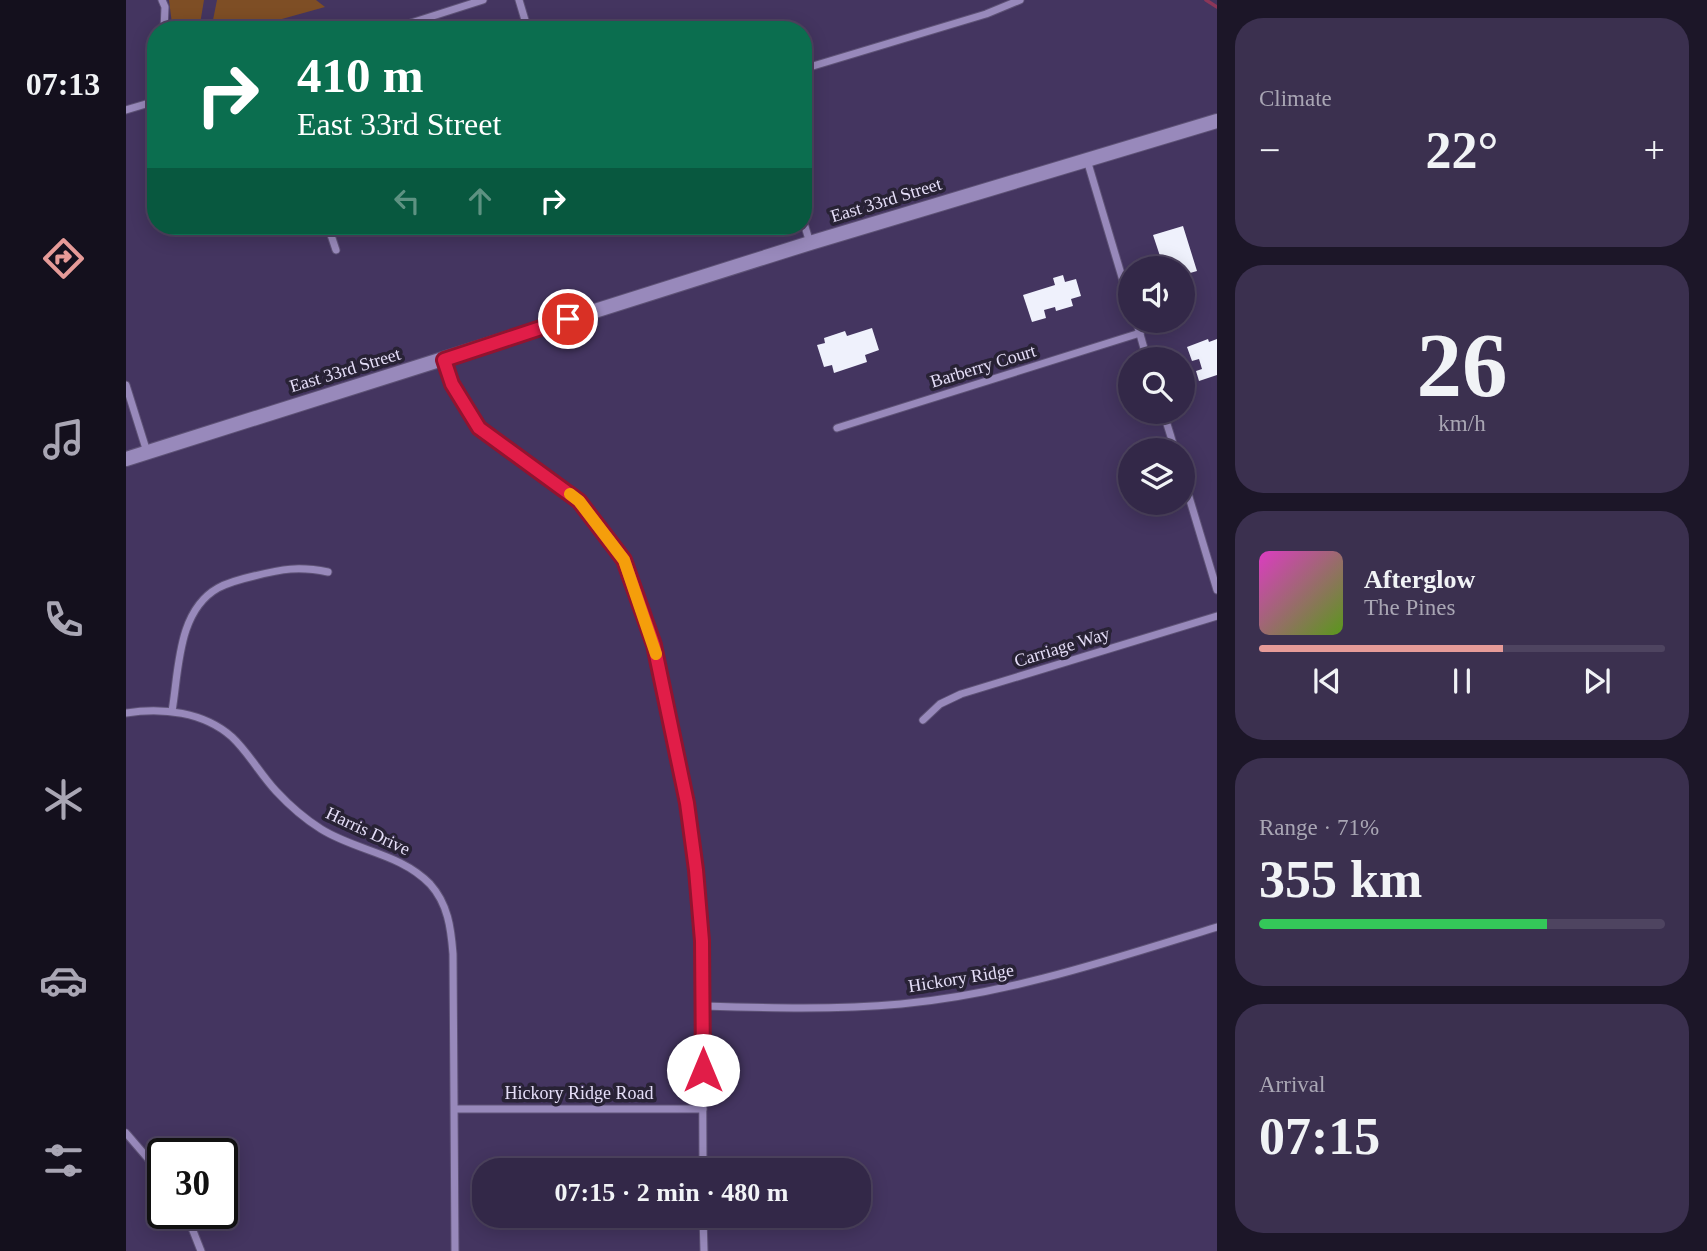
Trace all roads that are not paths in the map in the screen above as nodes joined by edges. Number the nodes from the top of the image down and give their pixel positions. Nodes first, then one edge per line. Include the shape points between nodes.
1 (162, 0) edge
2 (483, 0) edge
3 (519, 0) edge
4 (1020, 0) edge
5 (164, 21) edge
6 (417, 21) edge
7 (525, 21) edge
8 (812, 66) edge
9 (147, 104) edge
10 (126, 110) edge
11 (1217, 121) edge
12 (1087, 160) junction
13 (331, 235) edge
14 (808, 235) edge
15 (810, 243) junction
16 (336, 250) dead end
17 (1118, 264) edge
18 (1140, 333) joint
19 (1144, 347) edge
20 (444, 360) junction
21 (126, 385) edge
22 (837, 428) dead end
23 (146, 452) junction
24 (126, 459) edge
25 (1194, 515) edge
26 (328, 572) dead end
27 (1217, 590) edge
28 (1217, 616) edge
29 (172, 711) junction
30 (126, 713) edge
31 (923, 720) dead end
32 (1217, 927) edge
33 (703, 1006) junction
34 (702, 1109) junction
35 (455, 1110) junction
36 (126, 1133) edge
37 (147, 1157) edge
38 (703, 1158) edge
39 (703, 1228) edge
40 (192, 1229) edge
41 (201, 1251) edge
42 (455, 1251) edge
43 (704, 1251) edge

1 - 5 street
2 - 6 street
3 - 7 street
4 - 8 street
9 - 10 street
11 - 12 street, East 33rd Street
12 - 15 street, East 33rd Street
12 - 17 street
13 - 16 street
14 - 15 street
15 - 20 street, East 33rd Street
18 - 19 street
18 - 22 street, Barberry Court
20 - 23 street, East 33rd Street
20 - 33 street via 452,384 479,428 579,501 624,560 654,645 685,789 702,941
21 - 23 street
23 - 24 street, East 33rd Street
25 - 27 street
26 - 29 street via 306,567 282,569 215,589 204,599 184,636
28 - 31 street, Carriage Way via 961,694 940,704
29 - 30 street, Harris Drive
29 - 35 street, Harris Drive via 213,724 231,736 275,790 305,817 344,841 395,859 438,894 448,918 453,954
32 - 33 street, Hickory Ridge via 1077,970 902,1004
33 - 34 street
34 - 35 street, Hickory Ridge Road
34 - 38 street
35 - 42 street, Harris Drive
36 - 37 street
39 - 43 street
40 - 41 street

